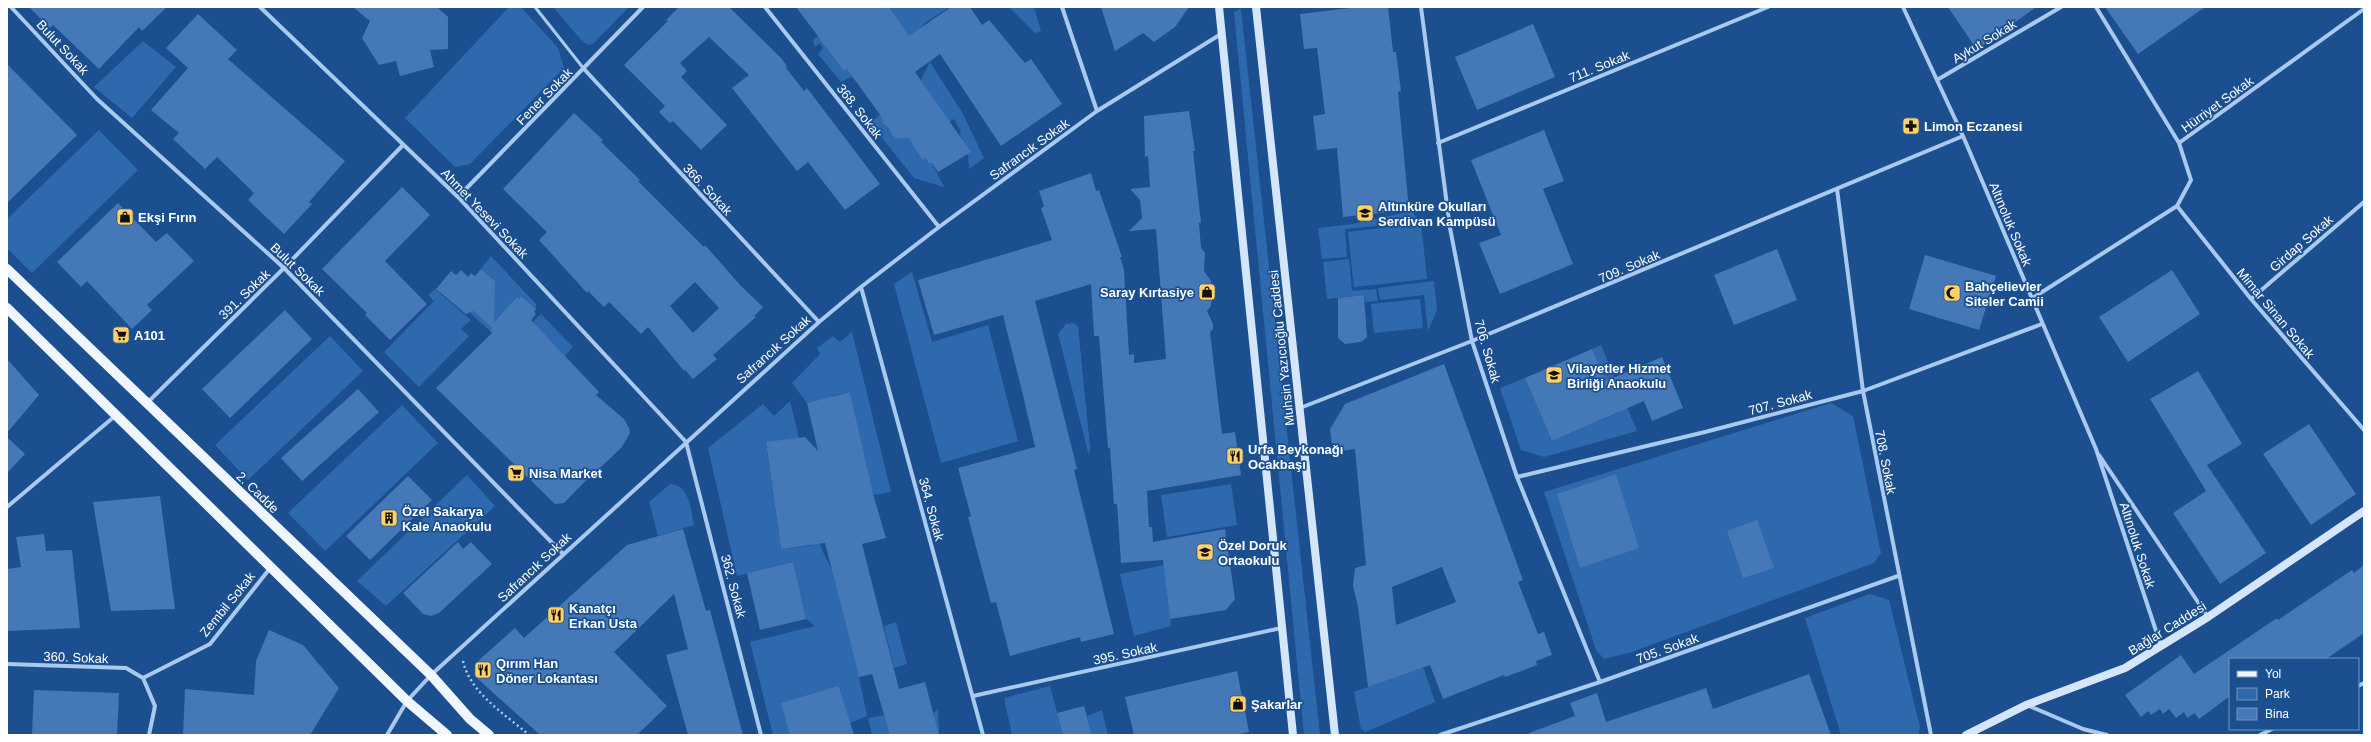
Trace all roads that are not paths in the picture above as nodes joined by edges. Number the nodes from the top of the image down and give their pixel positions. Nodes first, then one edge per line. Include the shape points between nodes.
1 (11, 7) edge
2 (260, 7) edge
3 (535, 7) edge
4 (643, 7) edge
5 (765, 7) edge
6 (1062, 7) edge
7 (1219, 7) edge
8 (1256, 7) edge
9 (1421, 7) edge
10 (1768, 7) edge
11 (1903, 7) edge
12 (2061, 7) edge
13 (2096, 7) edge
14 (2364, 9) edge
15 (1222, 34) junction
16 (584, 69) junction
17 (1937, 80) junction
18 (1097, 111) junction
19 (1963, 136) junction
20 (1438, 143) junction
21 (2179, 143) junction
22 (403, 145) junction
23 (1837, 190) junction
24 (458, 197) junction
25 (2364, 202) edge
26 (2177, 206) junction
27 (939, 227) junction
28 (284, 268) junction
29 (7, 269) edge
30 (861, 287) junction
31 (2031, 299) junction
32 (2250, 299) junction
33 (7, 308) edge
34 (819, 322) junction
35 (2042, 324) junction
36 (1472, 342) junction
37 (1863, 391) junction
38 (146, 403) junction
39 (1300, 408) junction
40 (115, 416) junction
41 (2364, 430) edge
42 (686, 442) junction
43 (2096, 449) junction
44 (1517, 477) junction
45 (7, 507) edge
46 (2364, 511) edge
47 (563, 554) junction
48 (271, 566) junction
49 (1898, 576) junction
50 (2208, 617) junction
51 (1282, 628) junction
52 (2161, 646) junction
53 (7, 664) edge
54 (431, 675) junction
55 (143, 678) junction
56 (1600, 682) junction
57 (973, 696) junction
58 (407, 700) junction
59 (2026, 705) junction
60 (2270, 730) edge
61 (149, 735) edge
62 (387, 735) edge
63 (447, 735) edge
64 (489, 735) edge
65 (761, 735) edge
66 (983, 735) edge
67 (1293, 735) edge
68 (1335, 735) edge
69 (1440, 735) edge
70 (1931, 735) edge
71 (1966, 735) edge
72 (2107, 735) edge
73 (2260, 735) edge

1 - 28 street, Bulut Sokak via 97,99
2 - 22 street, Ahmet Yesevi Sokak
3 - 16 lane
4 - 16 street, Fener Sokak
5 - 27 street, 368. Sokak
6 - 18 street
7 - 15 main road, Muhsin Yazıcıoğlu Caddesi
8 - 39 main road, Muhsin Yazıcıoğlu Caddesi
9 - 20 street, 706. Sokak
10 - 20 street, 711. Sokak
11 - 17 street, Altınoluk Sokak
12 - 17 street, Aykut Sokak
13 - 21 street
14 - 21 street, Hürriyet Sokak
15 - 18 street, Safrancık Sokak
15 - 51 main road, Muhsin Yazıcıoğlu Caddesi
16 - 24 street, Fener Sokak
16 - 34 street, 366. Sokak
17 - 19 street, Altınoluk Sokak
18 - 27 street, Safrancık Sokak
19 - 23 street, 709. Sokak
19 - 31 street, Altınoluk Sokak
20 - 36 street, 706. Sokak via 1450,228
21 - 26 street, Hürriyet Sokak via 2190,180
22 - 24 street, Ahmet Yesevi Sokak
22 - 28 street, 391. Sokak
23 - 36 street, 709. Sokak
23 - 37 street, 708. Sokak
24 - 42 street, Ahmet Yesevi Sokak
25 - 32 street, Girdap Sokak
26 - 31 street
26 - 32 street, Mimar Sinan Sokak
27 - 30 street, Safrancık Sokak
28 - 38 street, 391. Sokak
28 - 47 street, Bulut Sokak
29 - 38 main road, 2. Cadde
30 - 34 street, Safrancık Sokak
30 - 57 street, 364. Sokak
31 - 35 street, Altınoluk Sokak
32 - 41 street, Mimar Sinan Sokak
33 - 40 main road
34 - 42 street, Safrancık Sokak
35 - 37 street, 707. Sokak
35 - 43 street, Altınoluk Sokak
36 - 39 street, 709. Sokak
36 - 44 street, 706. Sokak
37 - 44 street, 707. Sokak
37 - 49 street, 708. Sokak
38 - 54 main road, 2. Cadde
39 - 68 main road, Muhsin Yazıcıoğlu Caddesi
40 - 45 street
40 - 48 main road
42 - 47 street, Safrancık Sokak
42 - 65 street, 362. Sokak
43 - 50 street, Altınoluk Sokak
43 - 52 street, Altınoluk Sokak
44 - 56 street, 706. Sokak
46 - 50 main road, Bağlar Caddesi
47 - 54 street, Safrancık Sokak
48 - 55 street, Zembil Sokak via 210,644
48 - 58 main road
49 - 56 street, 705. Sokak
49 - 70 street, 708. Sokak
50 - 52 main road, Bağlar Caddesi
51 - 57 street, 395. Sokak
51 - 67 main road, Muhsin Yazıcıoğlu Caddesi
52 - 59 main road, Bağlar Caddesi via 2125,668
53 - 55 street, 360. Sokak via 126,668
54 - 58 street, Safrancık Sokak
54 - 64 main road, 2. Cadde via 470,719
55 - 61 street via 155,706
56 - 69 street, 705. Sokak
57 - 66 street, 364. Sokak
58 - 62 street, Safrancık Sokak
58 - 63 main road
59 - 71 main road, Bağlar Caddesi
59 - 72 street via 2083,729
60 - 73 street

